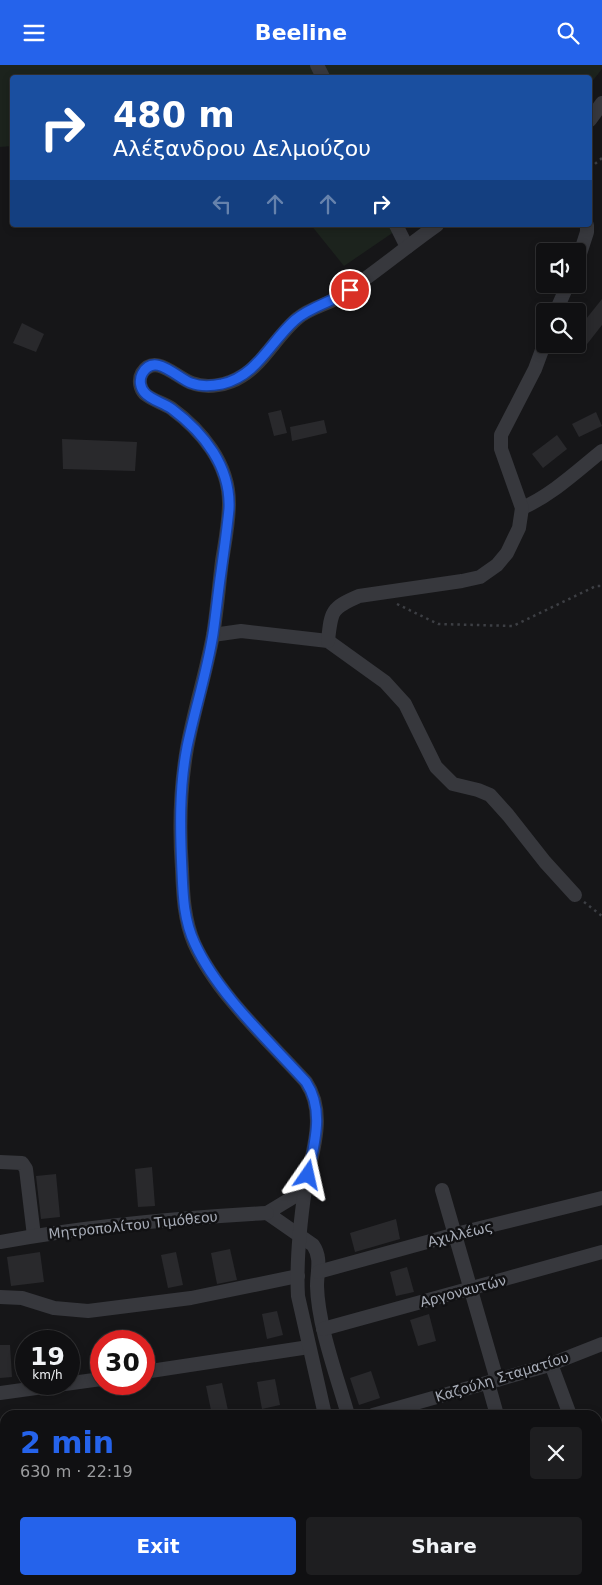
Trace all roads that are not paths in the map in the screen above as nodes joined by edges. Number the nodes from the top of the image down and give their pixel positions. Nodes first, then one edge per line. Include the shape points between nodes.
1 (602, 103) edge
2 (592, 117) edge
3 (397, 227) edge
4 (434, 227) edge
5 (587, 227) edge
6 (583, 243) edge
7 (407, 247) junction
8 (541, 353) edge
9 (602, 451) edge
10 (522, 508) junction
11 (213, 635) junction
12 (328, 641) junction
13 (575, 895) road end
14 (0, 1163) edge
15 (305, 1190) junction
16 (442, 1190) dead end
17 (599, 1201) edge
18 (267, 1213) junction
19 (456, 1234) junction
20 (34, 1236) junction
21 (300, 1236) junction
22 (0, 1242) edge
23 (602, 1253) edge
24 (318, 1272) junction
25 (298, 1276) junction
26 (471, 1288) junction
27 (0, 1297) edge
28 (323, 1329) junction
29 (602, 1344) edge
30 (309, 1347) junction
31 (551, 1364) junction
32 (155, 1370) edge
33 (90, 1381) edge
34 (493, 1382) junction
35 (0, 1393) edge
36 (324, 1410) edge
37 (347, 1410) edge
38 (391, 1410) edge
39 (496, 1410) edge
40 (568, 1410) edge

1 - 2 street
3 - 7 street
4 - 7 street
5 - 6 street
7 - 11 street via 342,296 296,319 252,369 237,379 217,385 199,385 183,380 158,365 148,367 141,376 143,392 192,426 214,453 224,474 228,512
8 - 10 street via 502,435 501,449
9 - 10 street via 551,491
10 - 12 street via 519,528 507,553 480,577 359,596 334,610
11 - 12 street via 240,631
11 - 15 street via 187,748 183,780 180,830 184,907 194,943 227,995 306,1082 312,1093 317,1129
12 - 13 street via 385,682 405,705 436,767 453,784 490,795
14 - 20 street via 22,1163 26,1169
15 - 18 street
15 - 21 street
16 - 19 street
17 - 19 street, Αχιλλέως
18 - 20 street, Μητροπολίτου Τιμόθεου via 122,1224
18 - 21 street
19 - 24 street, Αχιλλέως
19 - 26 street
20 - 22 street, Μητροπολίτου Τιμόθεου
21 - 24 street via 315,1246
21 - 25 street
23 - 26 street, Αργοναυτών
24 - 28 street
25 - 27 street via 191,1298 88,1311
25 - 30 street via 298,1296
26 - 28 street, Αργοναυτών
26 - 34 street
28 - 37 street
29 - 31 street, Καζούλη Σταματίου
30 - 32 street
30 - 36 street
31 - 34 street, Καζούλη Σταματίου
31 - 40 street
33 - 35 street
34 - 38 street, Καζούλη Σταματίου
34 - 39 street

